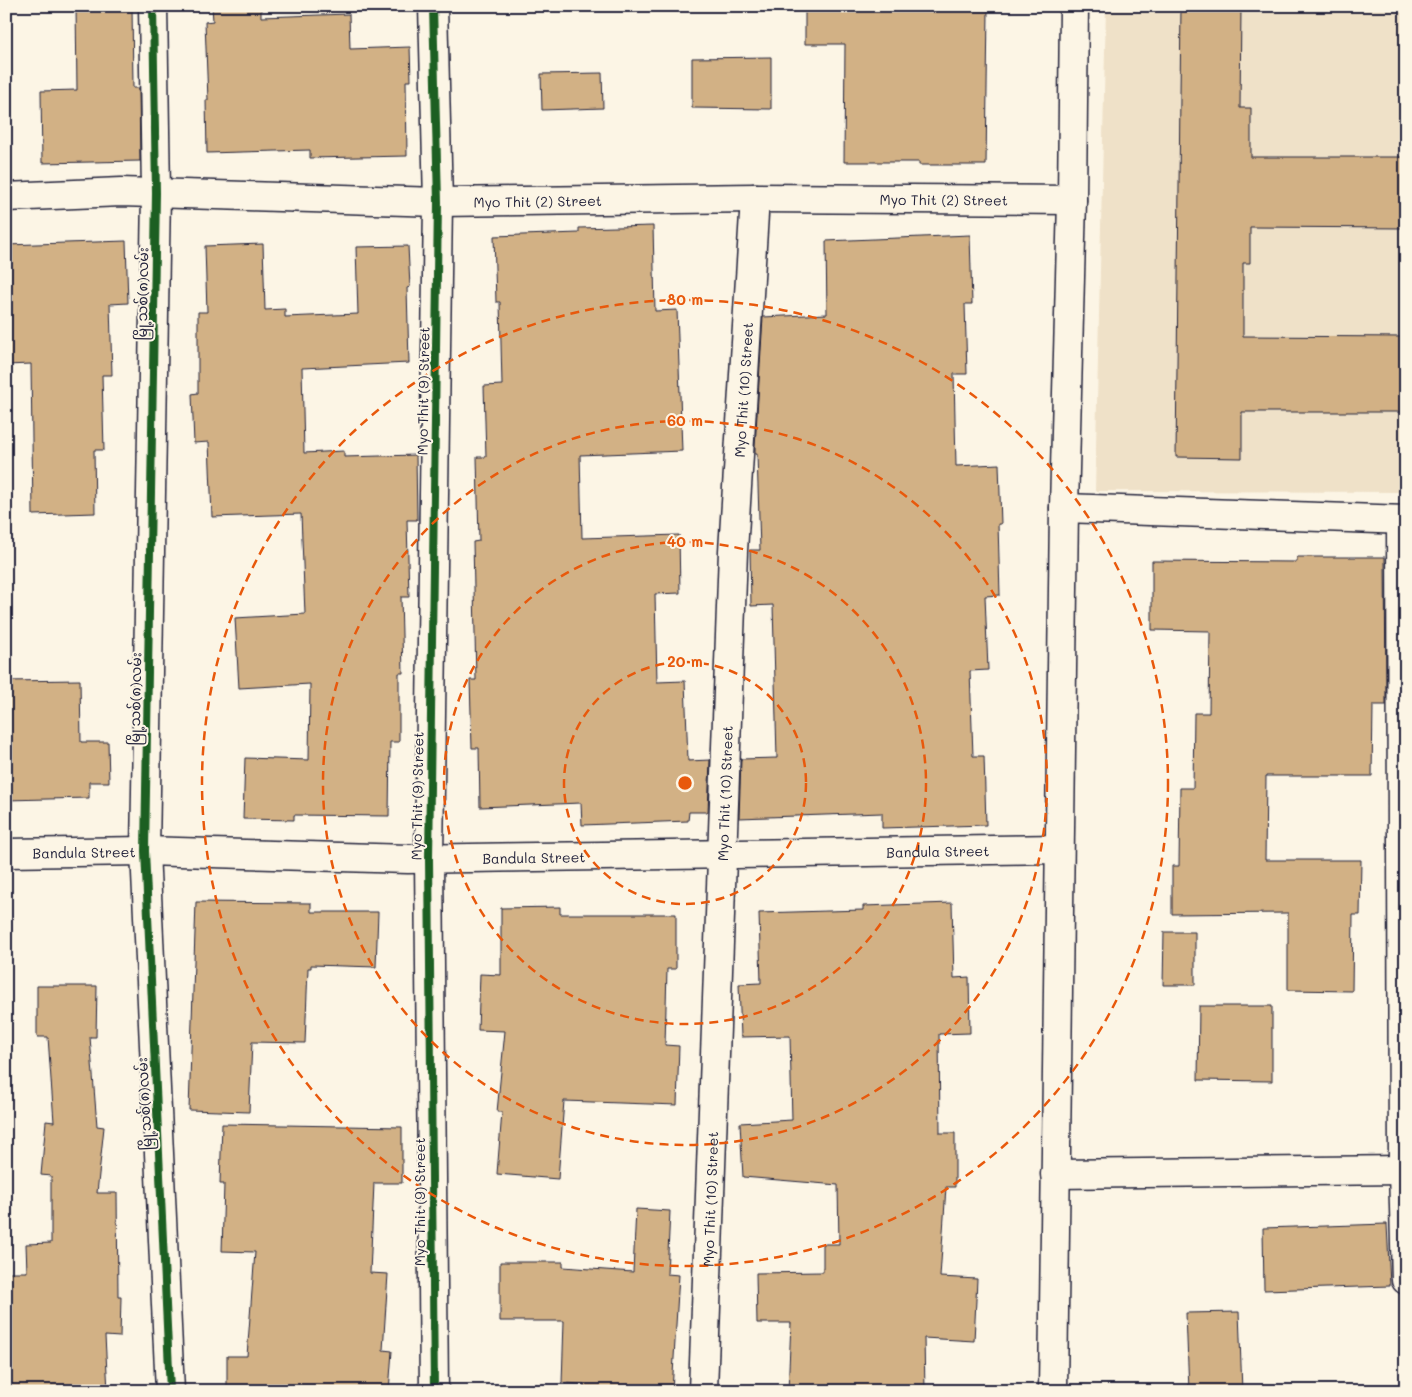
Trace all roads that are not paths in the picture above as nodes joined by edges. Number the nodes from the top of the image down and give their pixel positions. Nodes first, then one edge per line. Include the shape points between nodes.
1 (153, 6) edge
2 (434, 6) edge
3 (1074, 6) edge
4 (156, 194) junction
5 (6, 197) edge
6 (755, 198) junction
7 (1072, 200) junction
8 (438, 202) junction
9 (1064, 508) junction
10 (1403, 520) edge
11 (1059, 849) junction
12 (145, 851) junction
13 (6, 853) edge
14 (722, 853) junction
15 (429, 859) junction
16 (1404, 1170) edge
17 (1055, 1174) junction
18 (1406, 1280) edge
19 (170, 1391) edge
20 (434, 1391) edge
21 (703, 1391) edge
22 (1054, 1391) edge

1 - 4 main road, မြို့သစ်(၈)လမ်း
2 - 8 main road, Myo Thit (9) Street
3 - 7 main road
4 - 5 main road, Myo Thit (2) Street via 121,192
4 - 8 main road, Myo Thit (2) Street
4 - 12 main road, မြို့သစ်(၈)လမ်း
6 - 7 main road, Myo Thit (2) Street
6 - 8 main road, Myo Thit (2) Street
6 - 14 main road, Myo Thit (10) Street via 733,551
7 - 9 main road
8 - 15 main road, Myo Thit (9) Street
9 - 10 main road
9 - 11 main road
10 - 16 main road
11 - 14 main road, Bandula Street
11 - 17 main road
12 - 13 main road, Bandula Street
12 - 15 main road, Bandula Street
12 - 19 main road, မြို့သစ်(၈)လမ်း
14 - 15 main road, Bandula Street
14 - 21 main road, Myo Thit (10) Street
15 - 20 main road, Myo Thit (9) Street
16 - 17 main road
16 - 18 main road
17 - 22 main road

